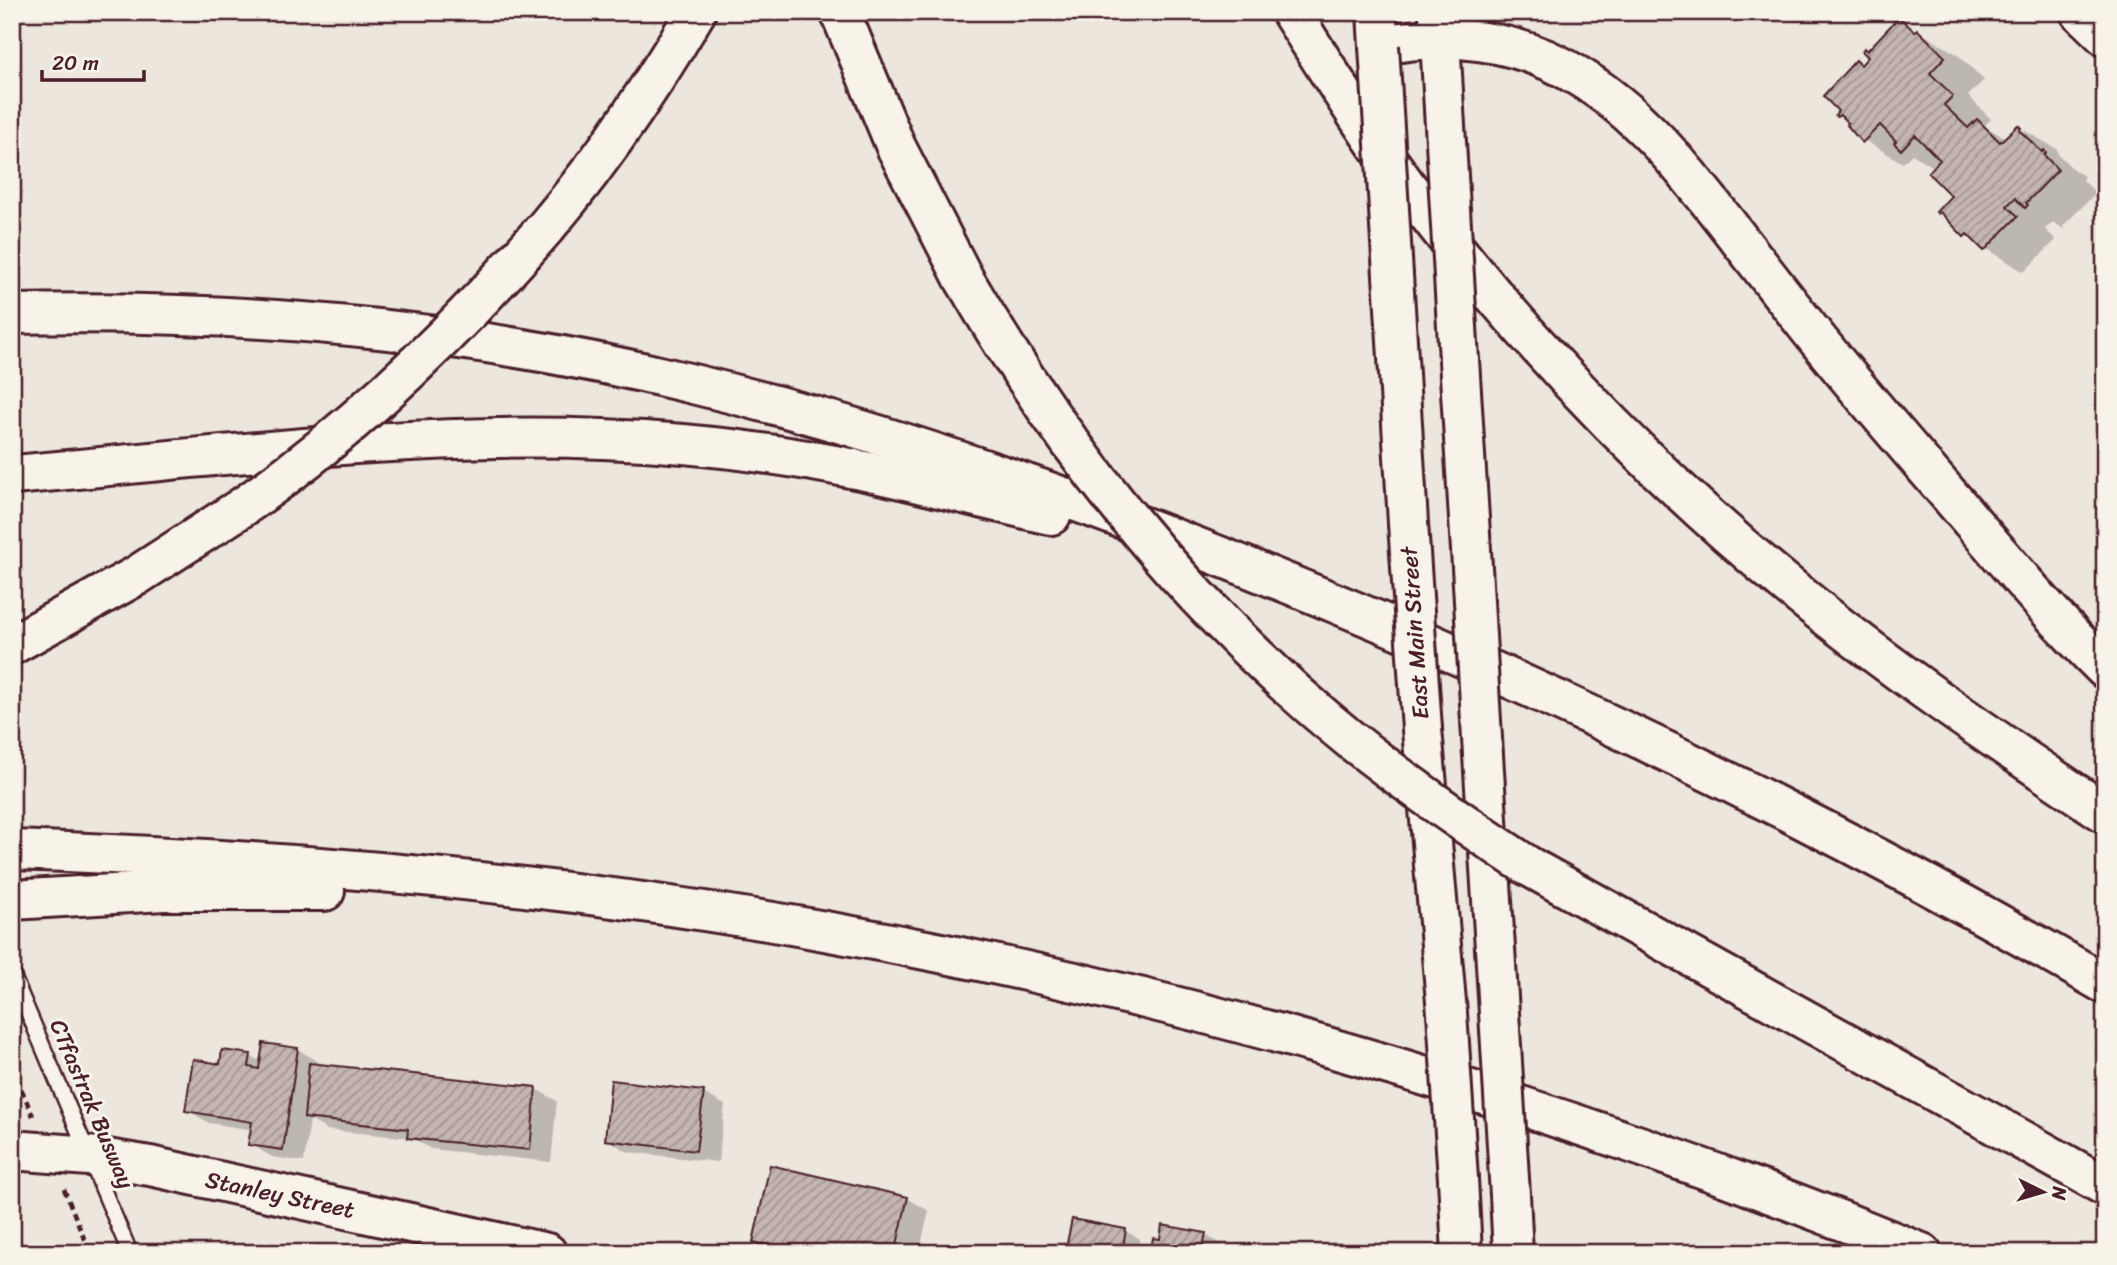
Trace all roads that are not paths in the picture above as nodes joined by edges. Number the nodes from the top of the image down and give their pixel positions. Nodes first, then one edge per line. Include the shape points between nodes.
1 (696, 12) edge
2 (840, 12) edge
3 (1291, 12) edge
4 (2080, 12) edge
5 (1440, 26) edge
6 (1382, 31) edge
7 (2105, 36) edge
8 (12, 314) edge
9 (12, 475) edge
10 (1176, 538) junction
11 (12, 645) edge
12 (2105, 669) edge
13 (2105, 813) edge
14 (12, 850) edge
15 (613, 898) junction
16 (12, 900) edge
17 (12, 974) edge
18 (2105, 984) edge
19 (24, 1136) edge
20 (89, 1156) junction
21 (2105, 1186) edge
22 (130, 1253) edge
23 (547, 1253) edge
24 (1462, 1253) edge
25 (1513, 1253) edge
26 (1922, 1253) edge

1 - 11 main road, bridge via 629,120 584,180 525,251 386,391 244,506 136,576
2 - 21 main road, bridge via 896,147 964,279 1021,372 1101,484 1160,555 1293,689 1351,740 1528,866
3 - 13 main road via 1421,205 1521,325 1627,439 1734,540 1839,626 1920,688
4 - 7 main road
5 - 6 main road
5 - 12 main road via 1469,39 1540,56 1586,81 1639,122 1678,163 1865,397
5 - 25 main road, bridge
6 - 24 main road, East Main Street, bridge via 1408,523
8 - 10 main road via 294,321 452,338 616,367 786,407 892,439
9 - 10 main road via 431,440 604,439 811,461
10 - 18 main road via 1399,629 1679,756 1878,858
14 - 15 main road via 367,871
15 - 16 main road via 244,890
15 - 26 main road via 932,951 1250,1026 1439,1079 1640,1144
17 - 20 lane, CTfastrak Busway
19 - 20 main road, Stanley Street
20 - 22 lane, CTfastrak Busway
20 - 23 main road, Stanley Street

